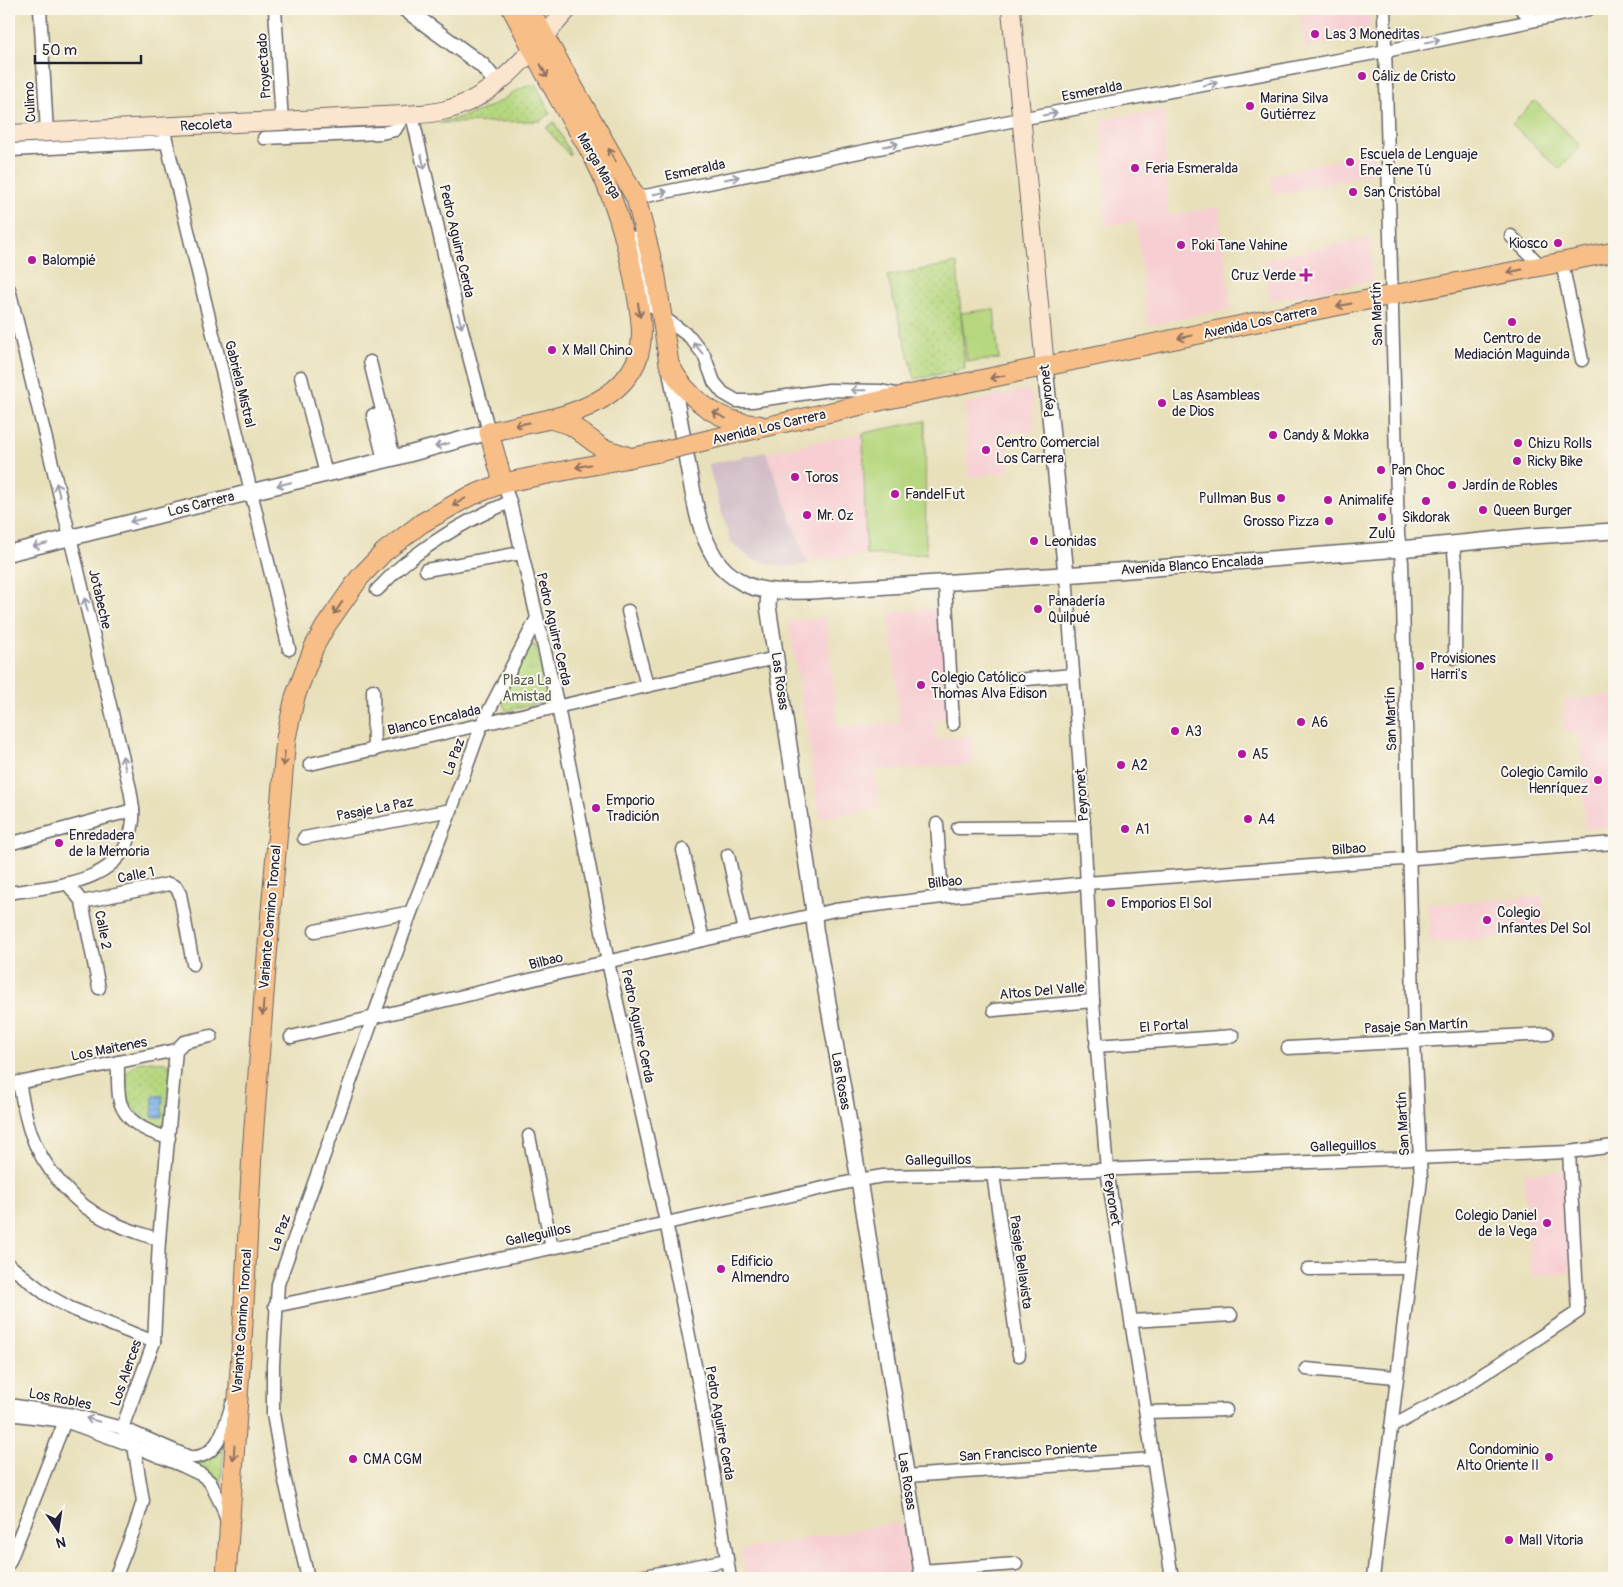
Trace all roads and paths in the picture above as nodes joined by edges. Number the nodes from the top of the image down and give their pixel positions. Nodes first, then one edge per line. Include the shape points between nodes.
1 (40, 9) edge
2 (275, 9) edge
3 (405, 9) edge
4 (512, 9) edge
5 (529, 9) edge
6 (568, 9) edge
7 (1011, 9) edge
8 (1384, 9) edge
9 (1521, 9) edge
10 (1590, 9) edge
11 (1534, 20) junction
12 (538, 42) junction
13 (1386, 51) junction
14 (497, 83) junction
15 (408, 115) junction
16 (1020, 119) junction
17 (282, 122) junction
18 (47, 133) junction
19 (164, 134) junction
20 (264, 138) dead end
21 (11, 142) edge
22 (602, 170) junction
23 (636, 198) junction
24 (1511, 236) dead end
25 (1614, 252) edge
26 (1562, 262) junction
27 (1541, 266) junction
28 (9, 289) edge
29 (1392, 295) junction
30 (663, 317) junction
31 (1582, 360) dead end
32 (370, 362) dead end
33 (669, 364) junction
34 (1045, 367) junction
35 (301, 377) dead end
36 (906, 396) junction
37 (373, 415) dead end
38 (550, 419) junction
39 (784, 423) junction
40 (489, 432) junction
41 (631, 458) junction
42 (389, 459) junction
43 (326, 474) junction
44 (503, 483) junction
45 (252, 492) junction
46 (510, 502) junction
47 (1614, 531) edge
48 (70, 537) junction
49 (1453, 543) junction
50 (1400, 549) junction
51 (9, 553) edge
52 (520, 553) junction
53 (426, 570) dead end
54 (1066, 574) junction
55 (945, 582) junction
56 (377, 590) dead end
57 (769, 591) junction
58 (628, 611) dead end
59 (537, 618) junction
60 (289, 649) dead end
61 (776, 658) junction
62 (1455, 658) dead end
63 (1074, 675) junction
64 (1016, 680) dead end
65 (647, 686) junction
66 (373, 690) dead end
67 (558, 707) junction
68 (482, 724) junction
69 (953, 724) dead end
70 (374, 750) junction
71 (310, 764) dead end
72 (133, 810) junction
73 (451, 810) junction
74 (937, 824) dead end
75 (1084, 827) junction
76 (958, 828) dead end
77 (304, 838) dead end
78 (1614, 843) edge
79 (9, 844) edge
80 (683, 850) dead end
81 (728, 855) dead end
82 (1410, 859) junction
83 (67, 883) junction
84 (1086, 883) junction
85 (9, 892) edge
86 (942, 897) junction
87 (82, 902) junction
88 (411, 912) junction
89 (814, 915) junction
90 (315, 931) dead end
91 (745, 931) junction
92 (703, 940) junction
93 (608, 962) junction
94 (193, 964) dead end
95 (99, 988) dead end
96 (1093, 1002) junction
97 (994, 1010) dead end
98 (373, 1018) junction
99 (1547, 1034) dead end
100 (211, 1036) dead end
101 (1233, 1036) dead end
102 (291, 1037) dead end
103 (1414, 1040) junction
104 (1096, 1046) junction
105 (1288, 1048) dead end
106 (176, 1050) junction
107 (118, 1062) junction
108 (14, 1084) edge
109 (529, 1136) dead end
110 (169, 1138) junction
111 (1614, 1146) edge
112 (1569, 1152) junction
113 (1420, 1158) junction
114 (1107, 1170) junction
115 (993, 1174) junction
116 (859, 1180) junction
117 (666, 1222) junction
118 (159, 1240) junction
119 (552, 1248) junction
120 (9, 1265) edge
121 (1410, 1268) junction
122 (1308, 1269) dead end
123 (276, 1306) junction
124 (1230, 1315) dead end
125 (1132, 1321) junction
126 (154, 1342) junction
127 (1019, 1355) dead end
128 (1306, 1369) dead end
129 (1396, 1377) junction
130 (238, 1385) junction
131 (9, 1405) edge
132 (1226, 1410) dead end
133 (1146, 1412) junction
134 (9, 1414) edge
135 (69, 1418) junction
136 (1391, 1426) junction
137 (122, 1428) junction
138 (134, 1446) junction
139 (1153, 1459) junction
140 (186, 1462) junction
141 (906, 1476) junction
142 (230, 1533) junction
143 (727, 1560) junction
144 (9, 1563) edge
145 (1016, 1564) dead end
146 (922, 1574) edge
147 (115, 1578) edge
148 (226, 1578) edge
149 (308, 1578) edge
150 (635, 1578) edge
151 (730, 1578) edge
152 (1172, 1578) edge
153 (1373, 1578) edge

1 - 18 street, Culimo
2 - 17 street, Proyectado
3 - 14 street via 482,65
4 - 12 main road, Marga Marga
5 - 12 main road, Marga Marga
6 - 12 main road, Recoleta
7 - 16 main road, Peyronet
8 - 13 street, San Martín
9 - 11 street
10 - 11 street, Esmeralda
13 -> 11 street, Esmeralda
12 - 14 main road, Recoleta
12 -> 22 main road, Marga Marga via 556,94
23 -> 12 main road, Marga Marga
16 -> 13 street, Esmeralda
13 - 29 street, San Martín
14 - 15 main road, Recoleta via 480,96 446,110
15 - 17 main road, Recoleta
15 - 20 street via 395,130 381,133
15 -> 40 street, Pedro Aguirre Cerda
23 -> 16 street, Esmeralda
16 - 34 main road, Peyronet
17 - 19 main road, Recoleta
18 - 19 main road, Recoleta
18 - 21 main road, Recoleta
19 - 21 street, Recoleta
19 - 45 street, Gabriela Mistral
22 - 23 street
22 - 33 street, Marga Marga via 624,209
22 -> 38 main road via 628,253 639,305 641,342 636,363 614,389 577,412
23 - 30 main road, Marga Marga
24 - 27 street
25 - 26 main road, Avenida Los Carrera
26 - 27 main road, Avenida Los Carrera
26 - 31 street
27 -> 29 main road, Avenida Los Carrera
48 -> 28 street, Jotabeche
29 -> 34 main road, Avenida Los Carrera
29 - 50 street, San Martín
30 - 33 main road, Marga Marga
36 -> 30 street, Avenida Los Carrera via 879,391 829,390 737,401 723,393 714,382 704,355 690,337
32 - 42 street
39 -> 33 main road via 751,425 712,412 682,386
33 - 57 street, Marga Marga via 700,526 706,542 730,574
34 -> 36 main road, Avenida Los Carrera
34 - 54 street, Peyronet
35 - 43 street
36 - 39 main road, Avenida Los Carrera
37 - 42 street
38 -> 40 main road
38 - 41 main road via 571,425 602,448
39 - 41 main road, Avenida Los Carrera, bridge
40 -> 42 street, Los Carrera
40 - 44 main road
41 -> 44 main road, Variante Camino Troncal
42 - 43 street, Los Carrera
43 -> 45 street, Los Carrera
44 - 46 street, Pedro Aguirre Cerda
44 -> 130 main road, Variante Camino Troncal via 466,498 384,552 360,577 325,627 295,697 286,738 277,832
45 -> 48 street, Los Carrera
45 - 60 street, Gabriela Mistral
46 - 52 street, Pedro Aguirre Cerda
46 - 56 street via 486,512 428,546
47 - 49 street, Avenida Blanco Encalada
48 -> 51 street, Los Carrera
72 -> 48 street, Jotabeche
49 - 50 street, Avenida Blanco Encalada
49 - 62 street
50 - 54 street, Avenida Blanco Encalada
50 - 82 street, San Martín
52 - 53 street
52 - 59 street, Pedro Aguirre Cerda
54 - 55 street, Avenida Blanco Encalada
54 - 63 street, Peyronet
55 - 57 street, Avenida Blanco Encalada
55 - 69 street
57 - 61 street, Las Rosas via 768,606
58 - 65 street
59 - 67 street, Pedro Aguirre Cerda
59 - 68 street, La Paz
61 - 65 street, Blanco Encalada
61 - 89 street, Las Rosas
63 - 64 street
63 - 75 street, Peyronet
65 - 67 street, Blanco Encalada
66 - 70 street, Blanco Encalada
67 - 68 street, Blanco Encalada
67 - 93 street, Pedro Aguirre Cerda
68 - 70 street, Blanco Encalada
68 - 73 street, La Paz
70 - 71 street, Blanco Encalada
72 - 79 street
72 - 83 street, Jotabeche via 133,826 127,846 115,863 99,873
73 - 77 street, Pasaje La Paz
73 - 88 street, La Paz
74 - 86 street
75 - 76 street
75 - 84 street, Peyronet
78 - 82 street, Bilbao
80 - 92 street
81 - 91 street
82 - 84 street, Bilbao
82 - 103 street, San Martín
83 - 85 street, Jotabeche
83 - 87 street, Calle 2
84 - 86 street, Bilbao
84 - 96 street, Peyronet
86 - 89 street, Bilbao
87 - 94 street, Calle 1 via 169,884 176,886
87 - 95 street, Calle 2
88 - 90 street
88 - 98 street, La Paz
89 - 91 street, Bilbao
89 - 116 street, Las Rosas
91 - 92 street, Bilbao
92 - 93 street, Bilbao
93 - 98 street, Bilbao
93 - 117 street, Pedro Aguirre Cerda
96 - 97 street, Altos Del Valle
96 - 104 street, Peyronet
98 - 102 street, Bilbao
98 - 123 street, La Paz via 278,1284
99 - 103 street, Pasaje San Martín
100 - 106 street, Los Maitenes via 184,1042
101 - 104 street, El Portal
103 - 105 street, Pasaje San Martín
103 - 113 street, San Martín
104 - 114 street, Peyronet
106 - 107 street, Los Maitenes
106 - 110 street, Los Alerces
107 - 108 street, Los Maitenes
107 - 110 street via 120,1102 126,1113 143,1130
108 - 118 street via 36,1147 59,1181 87,1208 108,1221
109 - 119 street
110 - 118 street, Los Alerces
111 - 112 street, Galleguillos
112 - 113 street, Galleguillos
112 - 136 street via 1578,1312 1459,1390
113 - 114 street, Galleguillos
113 - 121 street, San Martín via 1421,1179
114 - 115 street, Galleguillos
114 - 125 street, Peyronet
115 - 116 street, Galleguillos via 883,1176
115 - 127 street, Pasaje Bellavista
116 - 117 street, Galleguillos
116 - 141 street, Las Rosas
117 - 119 street, Galleguillos
117 - 143 street, Pedro Aguirre Cerda via 702,1396
118 - 126 street, Los Alerces
119 - 123 street, Galleguillos
120 - 126 street via 47,1295 70,1308
121 - 122 street
121 - 129 street, San Martín
123 - 149 street, La Paz via 273,1414
124 - 125 street
125 - 133 street, Peyronet
126 - 137 street, Los Alerces
128 - 129 street
129 - 136 street, San Martín
130 - 140 street via 220,1437 212,1450
130 -> 142 main road, Variante Camino Troncal
131 - 135 street, Los Robles
132 - 133 street
133 - 139 street, Peyronet
134 - 135 street, Los Robles
137 -> 135 street, Los Robles
135 - 138 street, Los Robles
135 - 144 street
136 - 153 street, San Martín
137 - 138 street, Los Alerces
137 - 140 street, Los Robles
138 - 140 street, Los Robles
138 - 147 street, Los Alerces via 143,1501
139 - 141 street, San Francisco Poniente
139 - 152 street, Peyronet
140 - 142 street, Los Robles via 210,1482 223,1508
141 - 146 street, Las Rosas
142 - 148 main road, Variante Camino Troncal
143 - 150 street
143 - 151 street, Pedro Aguirre Cerda
145 - 146 street, Las Rosas

